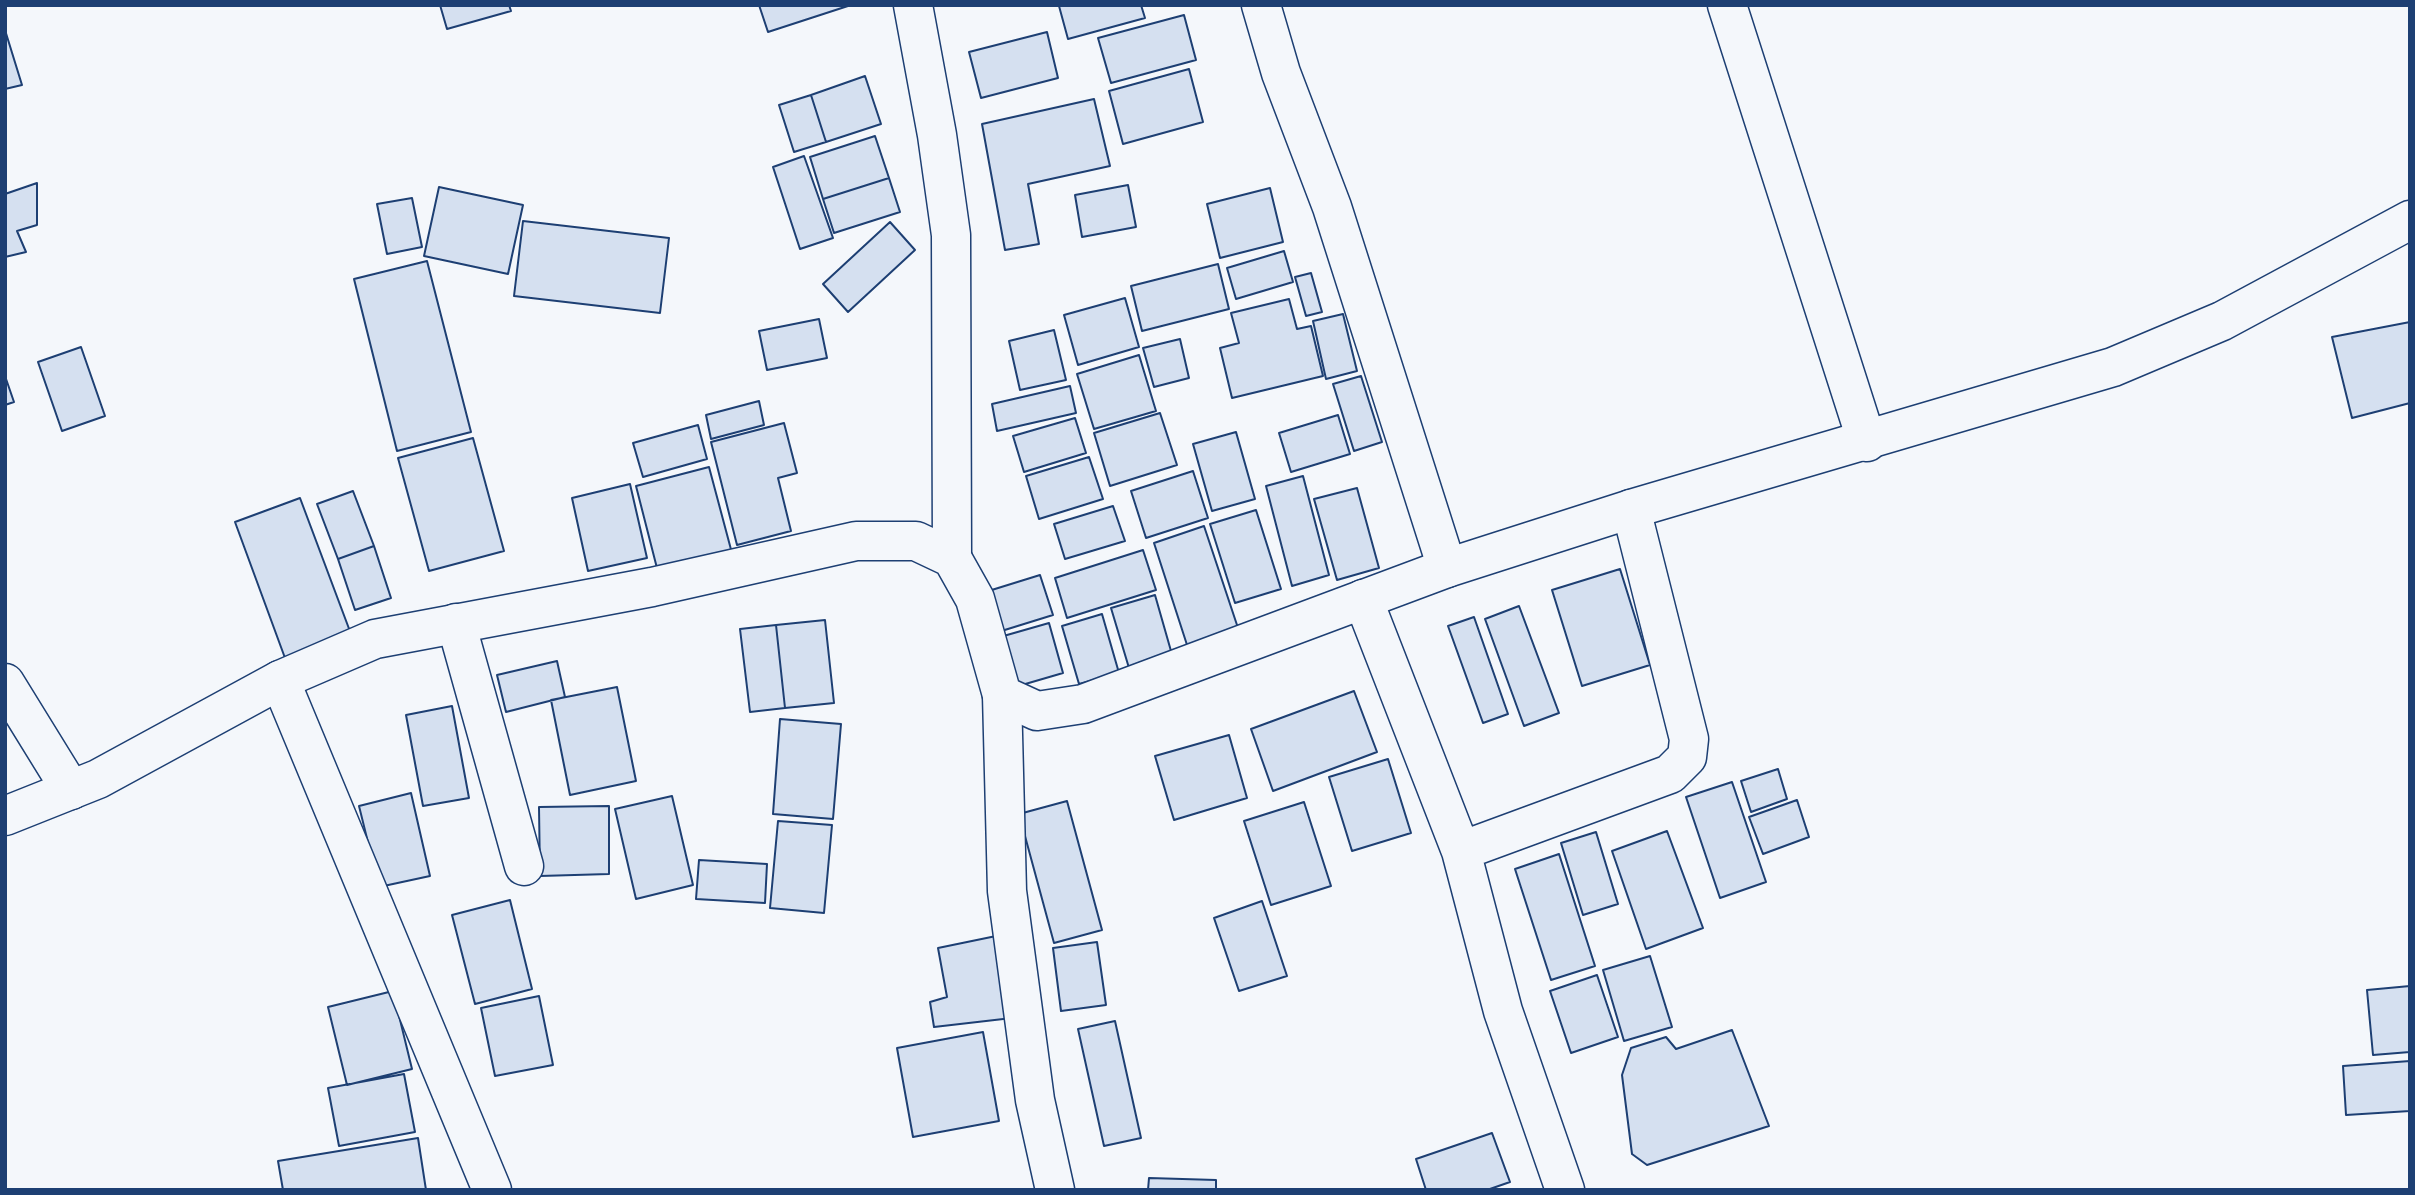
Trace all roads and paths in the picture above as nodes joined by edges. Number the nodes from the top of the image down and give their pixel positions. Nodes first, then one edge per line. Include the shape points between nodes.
1 (913, 5) edge
2 (1261, 5) edge
3 (1727, 5) edge
4 (2410, 220) edge
5 (1867, 442) junction
6 (1631, 509) junction
7 (952, 558) junction
8 (1447, 568) junction
9 (1363, 599) junction
10 (456, 623) junction
11 (279, 680) junction
12 (5, 683) edge
13 (1002, 695) junction
14 (71, 790) junction
15 (5, 816) edge
16 (1461, 851) junction
17 (524, 866) dead end
18 (1053, 1184) edge
19 (492, 1190) edge
20 (1565, 1190) edge

1 - 7 street via 951,235
2 - 8 street via 1281,73 1332,207
3 - 5 street
4 - 5 street via 2222,321 2113,367
5 - 6 street
6 - 8 street
6 - 16 street via 1689,739 1687,757 1670,774
7 - 10 street via 916,541 856,541 652,587
7 - 13 street via 975,599
8 - 9 street
9 - 13 street via 1083,705 1037,711
9 - 16 street
10 - 11 street via 375,639
10 - 17 street
11 - 14 street
11 - 19 street
12 - 14 street
13 - 18 street via 1007,891 1035,1100
14 - 15 street
16 - 20 street via 1503,1011

